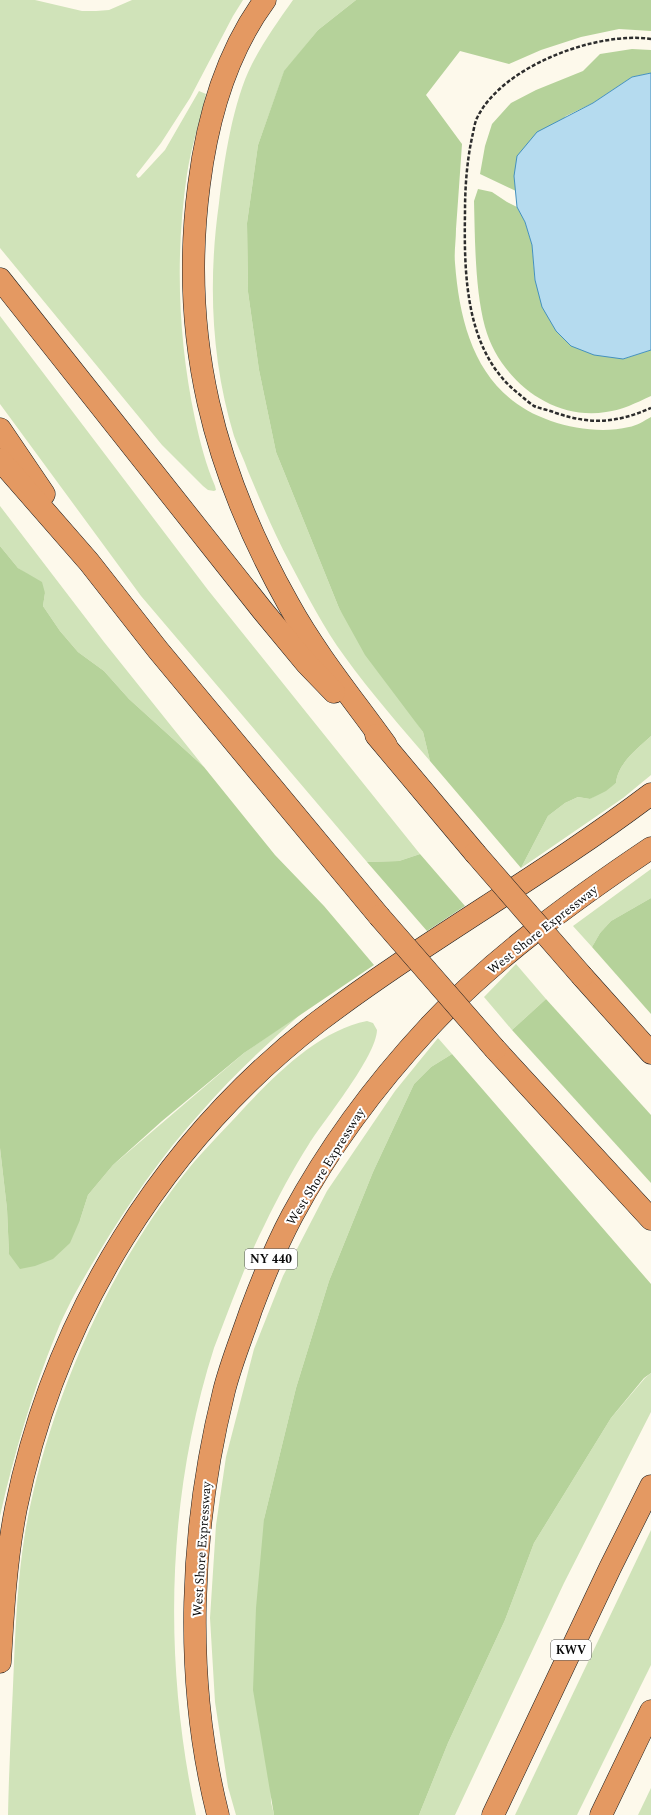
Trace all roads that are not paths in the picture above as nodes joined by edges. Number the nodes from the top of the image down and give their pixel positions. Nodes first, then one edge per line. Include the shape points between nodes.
1 (265, 0) edge
2 (0, 279) edge
3 (0, 429) edge
4 (0, 460) edge
5 (89, 562) junction
6 (386, 745) junction
7 (651, 794) edge
8 (651, 848) edge
9 (651, 1052) edge
10 (651, 1219) edge
11 (651, 1486) edge
12 (0, 1662) edge
13 (651, 1711) edge
14 (218, 1815) edge
15 (492, 1815) edge
16 (601, 1815) edge

1 - 6 highway via 244,33 231,61 211,122 201,168 193,269 194,306 202,376 214,430 229,478 263,555 302,628
2 - 6 highway via 306,663
3 - 5 highway
4 - 5 highway
5 - 10 highway, bridge via 172,668 379,916 495,1049
6 - 9 highway, bridge via 475,853
7 - 12 highway via 602,830 318,1022 236,1094 210,1121 167,1175 125,1234 91,1293 72,1333 46,1400 29,1453 16,1509 5,1584
8 - 14 highway, West Shore Expressway / NY 440 via 597,885 505,956 431,1024 343,1132 292,1215 271,1258 225,1389 205,1484 200,1531 195,1644 198,1698
11 - 15 highway, KWV
13 - 16 highway

